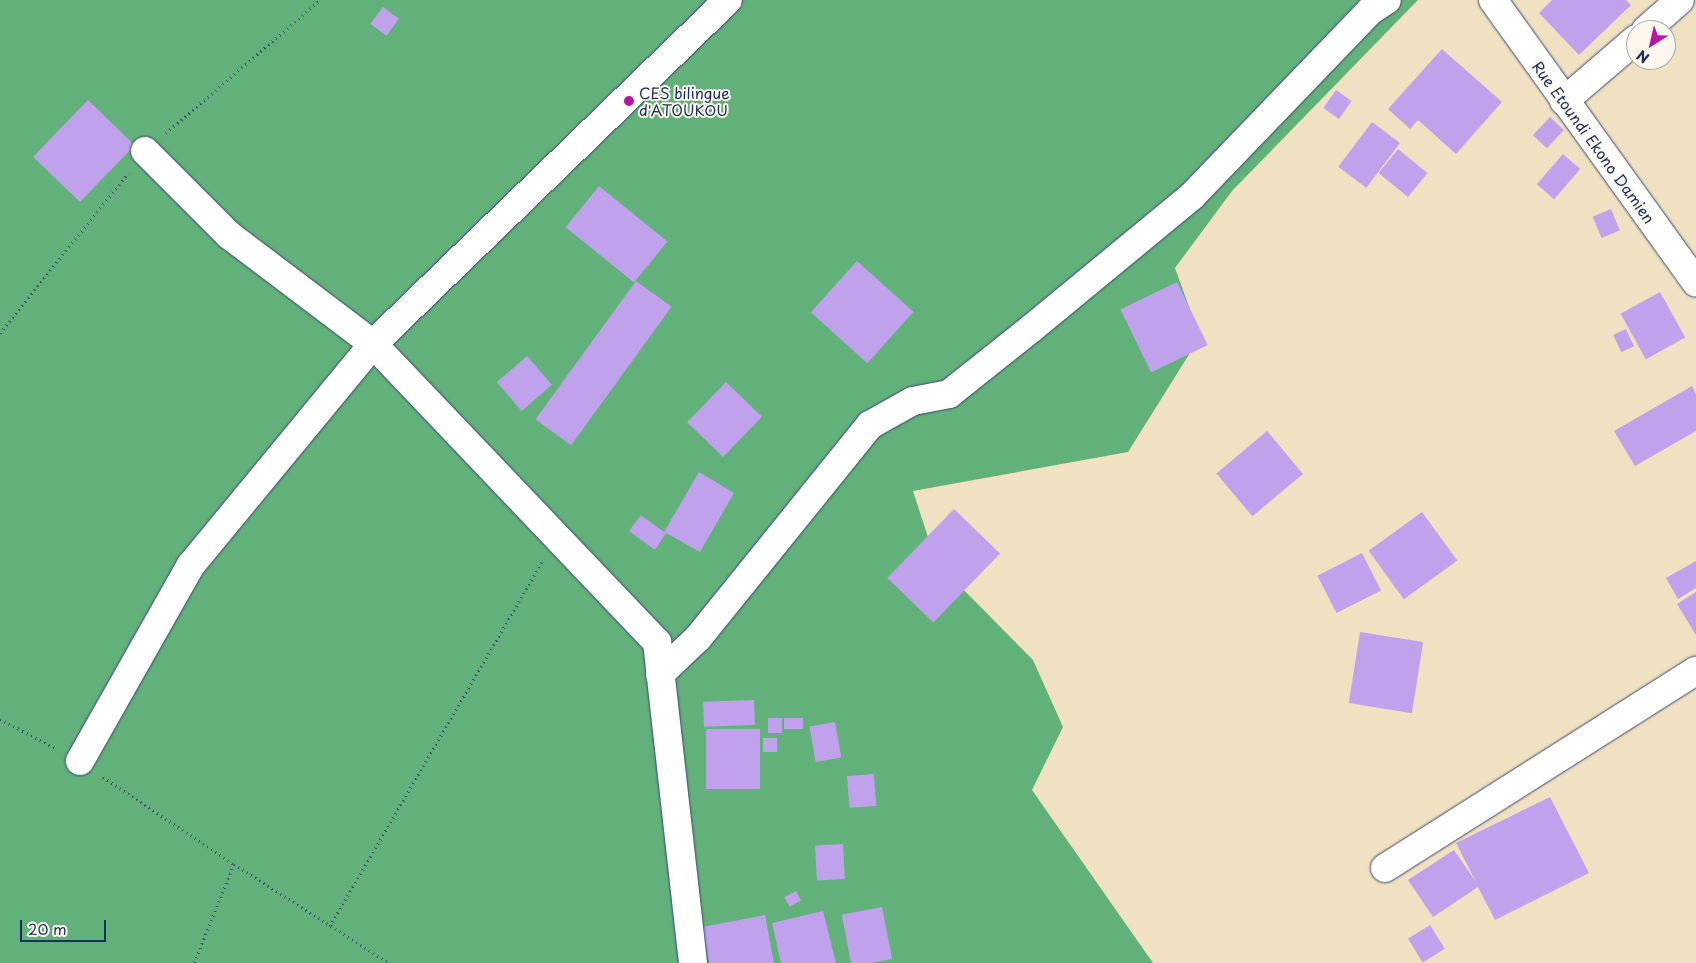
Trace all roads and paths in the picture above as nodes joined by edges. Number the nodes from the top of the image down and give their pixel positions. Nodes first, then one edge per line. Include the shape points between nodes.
1 (320, 0) edge
2 (728, 0) edge
3 (1388, 0) edge
4 (1493, 0) edge
5 (1680, 0) edge
6 (1657, 20) edge
7 (1626, 47) edge
8 (1564, 101) junction
9 (145, 151) junction
10 (1696, 283) edge
11 (0, 333) edge
12 (373, 344) junction
13 (556, 537) junction
14 (1696, 671) edge
15 (660, 674) junction
16 (0, 719) edge
17 (80, 761) junction
18 (234, 864) junction
19 (1384, 868) dead end
20 (330, 926) junction
21 (194, 963) edge
22 (389, 963) edge
23 (693, 963) edge

1 - 9 path
2 - 12 street
3 - 15 street via 1370,10 1192,196 1032,328 949,394 913,400 870,425 698,638
4 - 8 street, Rue Etoundi Ekono Damien
5 - 6 street
7 - 8 street
8 - 10 street, Rue Etoundi Ekono Damien
9 - 11 path
9 - 12 street via 229,235
12 - 13 street
12 - 17 street via 191,565
13 - 15 street via 657,642
13 - 20 path
14 - 19 street
15 - 23 street
16 - 17 path
17 - 18 path
18 - 20 path
18 - 21 path
20 - 22 path

